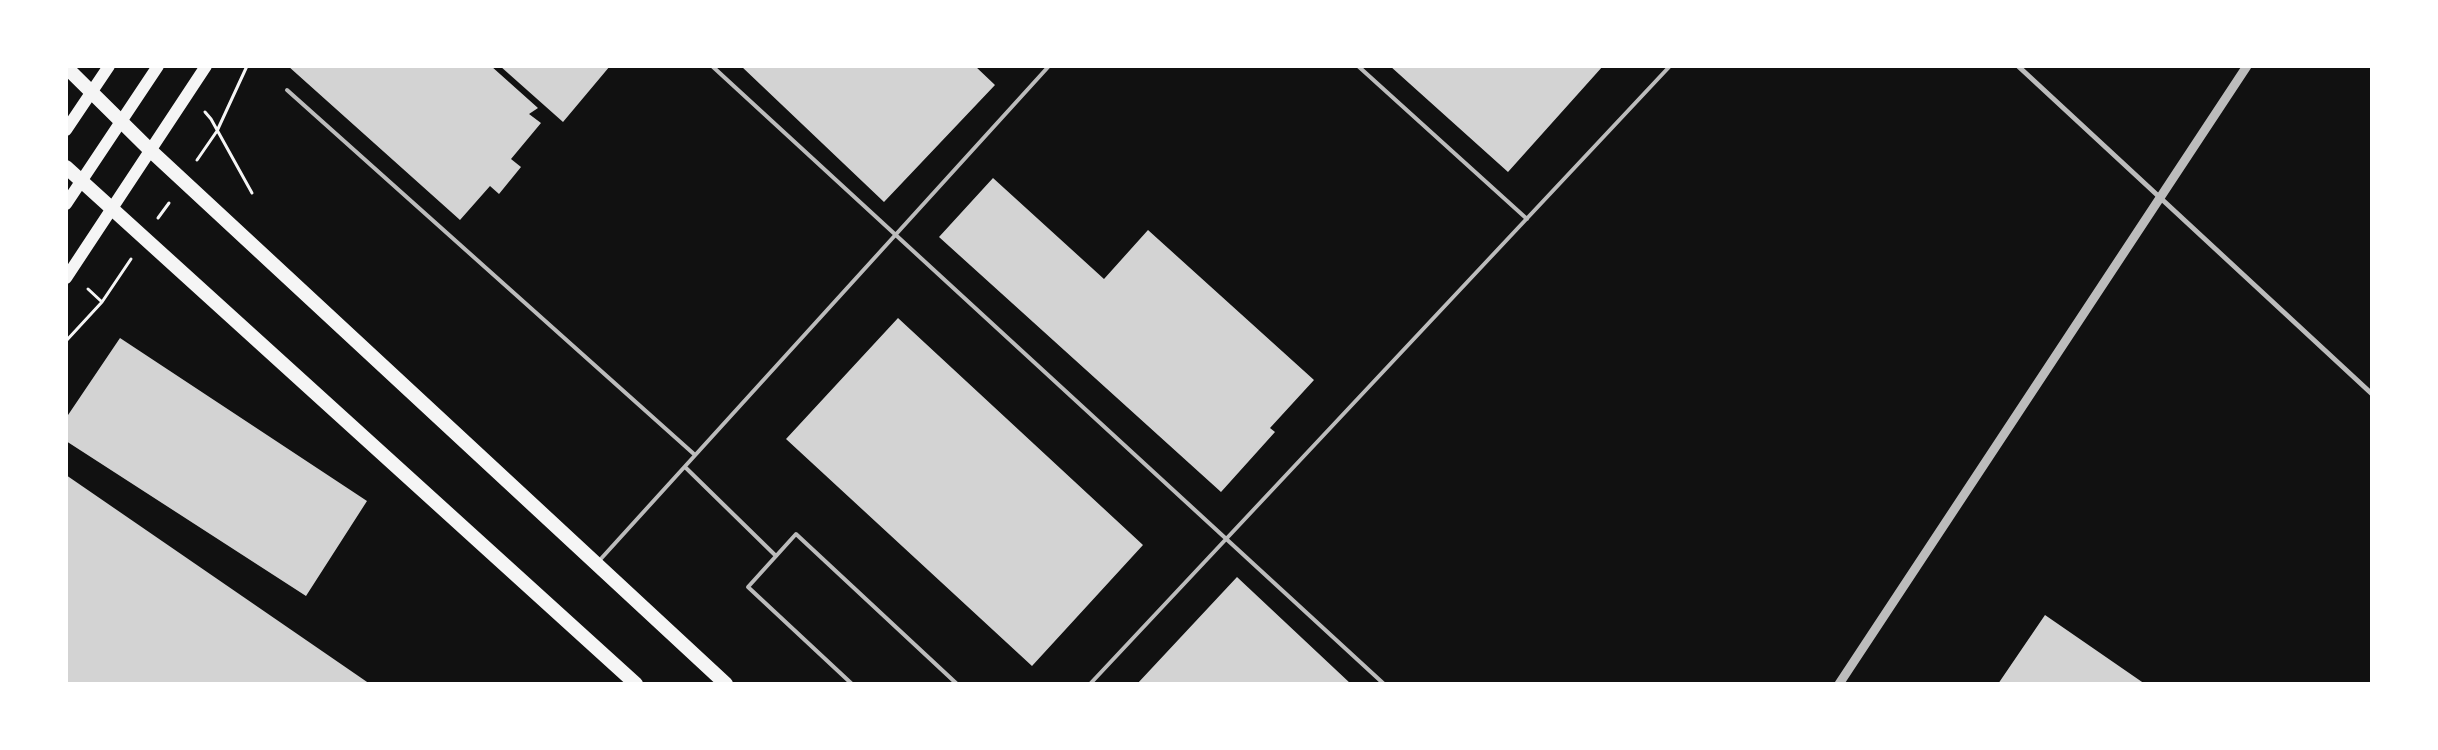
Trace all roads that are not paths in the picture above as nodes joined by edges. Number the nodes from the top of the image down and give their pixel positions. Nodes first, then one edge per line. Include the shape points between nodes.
1 (109, 66) edge
2 (158, 66) edge
3 (206, 66) edge
4 (712, 66) edge
5 (1049, 66) edge
6 (1358, 66) edge
7 (1670, 66) edge
8 (2018, 66) edge
9 (2247, 66) edge
10 (66, 67) edge
11 (287, 90) dead end
12 (92, 92) junction
13 (66, 130) edge
14 (150, 150) junction
15 (66, 167) edge
16 (2161, 197) junction
17 (66, 204) edge
18 (112, 210) junction
19 (1527, 219) junction
20 (896, 235) junction
21 (66, 278) edge
22 (2372, 394) edge
23 (695, 455) junction
24 (684, 467) junction
25 (1226, 539) junction
26 (776, 556) junction
27 (595, 564) junction
28 (636, 684) edge
29 (726, 684) edge
30 (852, 684) edge
31 (957, 684) edge
32 (1090, 684) edge
33 (1384, 684) edge
34 (1840, 684) edge

1 - 12 main road
2 - 17 main road
3 - 14 main road
4 - 20 lane
5 - 20 lane
6 - 19 lane
7 - 19 lane
8 - 16 street
9 - 16 street
10 - 12 highway
11 - 23 lane
12 - 13 main road
12 - 14 highway
14 - 18 main road
14 - 27 highway
15 - 18 highway
16 - 22 street
16 - 34 street
18 - 21 main road
18 - 28 highway
19 - 25 lane
20 - 23 lane
20 - 25 lane
23 - 24 lane
24 - 26 lane
24 - 27 lane
25 - 32 lane
25 - 33 lane
26 - 30 lane via 748,587
26 - 31 lane via 796,534
27 - 29 highway

